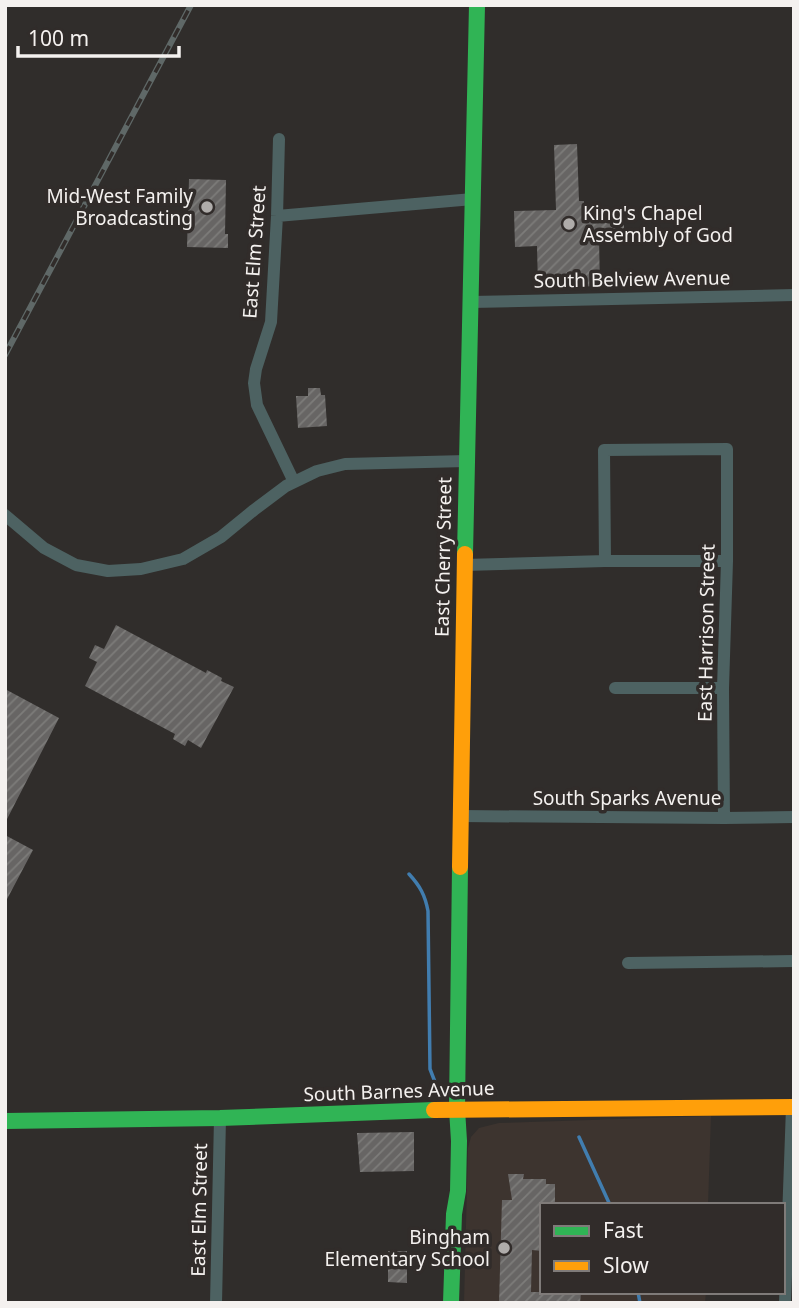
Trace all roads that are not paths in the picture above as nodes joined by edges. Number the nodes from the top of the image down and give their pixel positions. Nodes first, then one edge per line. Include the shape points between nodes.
1 (477, 5) edge
2 (279, 139) dead end
3 (472, 199) junction
4 (278, 216) junction
5 (794, 295) edge
6 (471, 302) junction
7 (466, 461) junction
8 (294, 482) junction
9 (5, 515) edge
10 (605, 561) junction
11 (727, 561) junction
12 (464, 565) junction
13 (615, 688) dead end
14 (723, 688) junction
15 (460, 816) junction
16 (794, 817) edge
17 (724, 818) junction
18 (794, 961) edge
19 (628, 963) dead end
20 (793, 1107) edge
21 (457, 1110) junction
22 (220, 1118) junction
23 (5, 1121) edge
24 (216, 1303) edge
25 (451, 1303) edge
26 (785, 1303) edge

1 - 3 street, East Cherry Street
2 - 4 street, East Elm Street
3 - 4 street
3 - 6 street, East Cherry Street
4 - 8 street, East Elm Street via 271,321 254,383 257,405
5 - 6 street, South Belview Avenue
6 - 7 street, East Cherry Street
7 - 8 street via 345,464
7 - 12 street, East Cherry Street
8 - 9 street via 212,543 183,559 141,569 108,571 76,565 44,548
10 - 11 street
10 - 11 street, East Harrison Street via 604,450 727,449
10 - 12 street
11 - 14 street, East Harrison Street
12 - 15 street, East Cherry Street
13 - 14 street
14 - 17 street, East Harrison Street
15 - 17 street, South Sparks Avenue
15 - 21 street, East Cherry Street
16 - 17 street, South Sparks Avenue
18 - 19 street
20 - 21 street, South Barnes Avenue
20 - 26 street
21 - 22 street, South Barnes Avenue
21 - 25 street, East Cherry Street via 449,1143 448,1192 454,1214
22 - 23 street, South Barnes Avenue
22 - 24 street, East Elm Street

